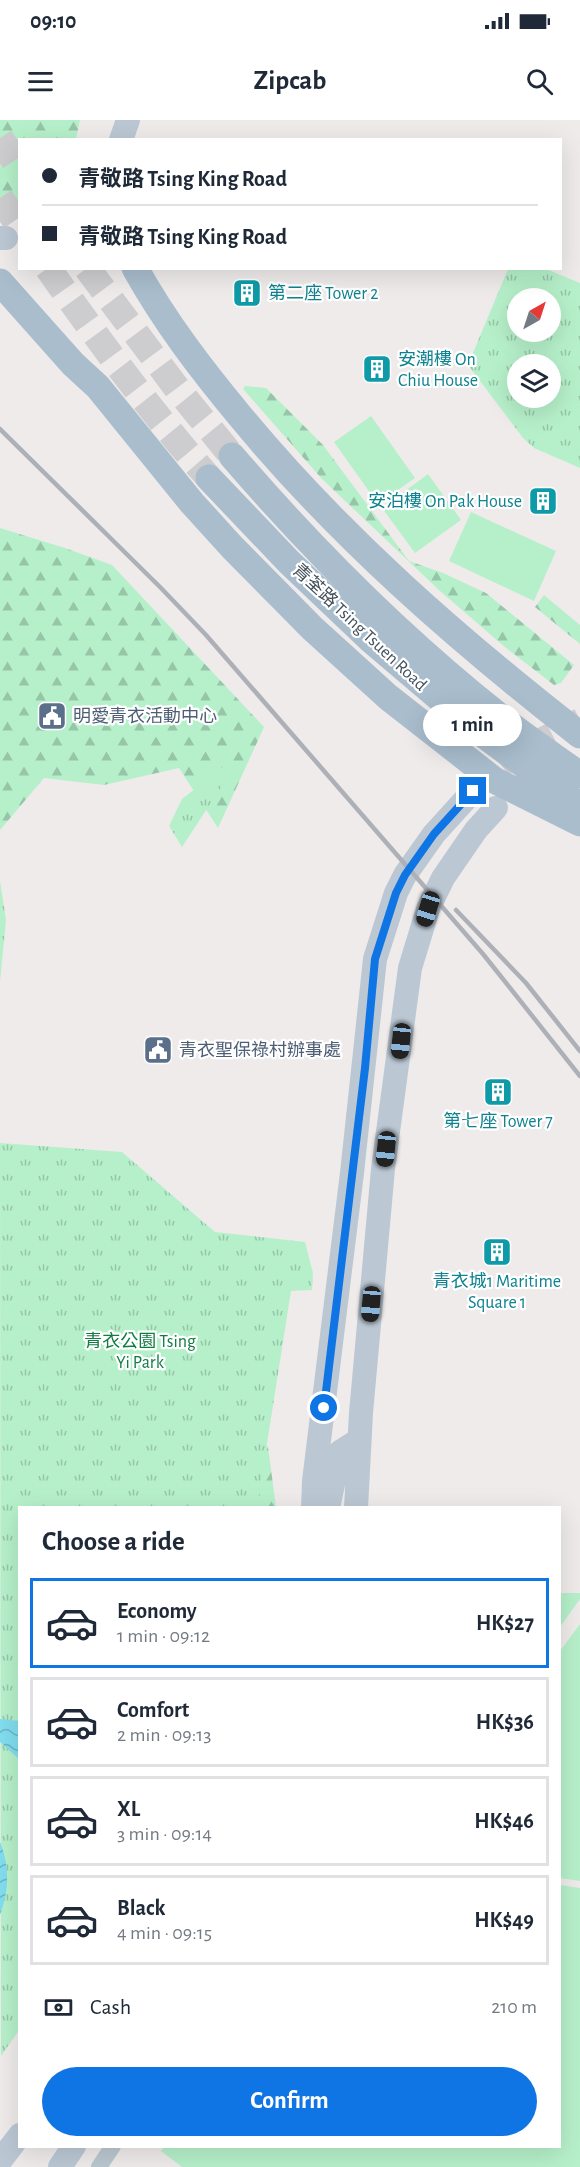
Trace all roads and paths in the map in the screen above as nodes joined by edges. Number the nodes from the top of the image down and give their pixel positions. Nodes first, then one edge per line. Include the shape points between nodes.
1 (136, 270) edge
2 (0, 282) edge
3 (232, 456) tunnel mouth
4 (209, 478) tunnel mouth
5 (580, 735) edge
6 (580, 775) edge
7 (473, 791) tunnel mouth
8 (580, 806) edge
9 (496, 808) dead end
10 (580, 823) edge
11 (403, 1025) junction
12 (365, 1068) junction
13 (344, 1449) junction
14 (313, 1506) edge
15 (329, 1506) edge
16 (356, 1506) edge
17 (18, 2138) edge
18 (73, 2148) edge
19 (112, 2148) edge
20 (0, 2161) edge
21 (60, 2167) edge
22 (99, 2167) edge

1 - 5 main road via 187,351 273,456 395,581
2 - 10 main road via 98,387 192,503 312,628 379,689 494,780
3 - 6 main road, 青荃路 Tsing Tsuen Road via 319,552 387,619 514,728
4 - 8 main road, 青荃路 Tsing Tsuen Road via 289,562 380,648 477,730
7 - 12 main road via 434,834 396,893 375,959
9 - 11 main road via 442,878 428,909 410,968
11 - 12 main road
11 - 13 main road
12 - 13 main road
13 - 14 main road via 314,1481
13 - 15 main road
13 - 16 main road
17 - 20 main road
18 - 21 main road
19 - 22 street

